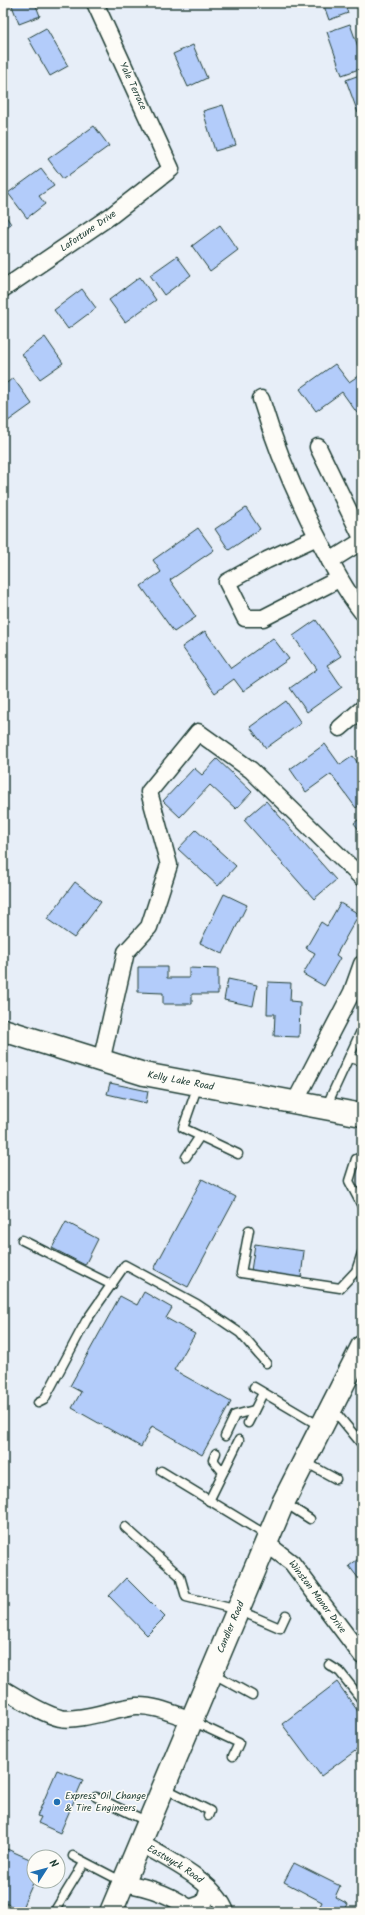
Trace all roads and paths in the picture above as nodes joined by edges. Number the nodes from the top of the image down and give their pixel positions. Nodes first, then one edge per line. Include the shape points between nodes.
1 (94, 3) edge
2 (171, 169) joint
3 (3, 289) edge
4 (261, 399) dead end
5 (318, 448) dead end
6 (317, 537) junction
7 (362, 540) edge
8 (330, 561) junction
9 (339, 579) junction
10 (362, 612) edge
11 (362, 709) edge
12 (340, 728) dead end
13 (362, 878) edge
14 (362, 964) edge
15 (362, 1029) edge
16 (3, 1030) edge
17 (349, 1058) junction
18 (362, 1061) edge
19 (101, 1062) junction
20 (198, 1084) junction
21 (295, 1102) junction
22 (325, 1108) junction
23 (362, 1115) edge
24 (200, 1136) junction
25 (238, 1154) dead end
26 (186, 1157) dead end
27 (362, 1157) edge
28 (362, 1204) edge
29 (249, 1230) dead end
30 (22, 1240) dead end
31 (362, 1252) edge
32 (359, 1272) edge
33 (112, 1284) junction
34 (362, 1347) edge
35 (266, 1363) dead end
36 (254, 1387) dead end
37 (263, 1393) junction
38 (38, 1403) dead end
39 (332, 1408) junction
40 (254, 1410) junction
41 (248, 1423) dead end
42 (322, 1427) junction
43 (225, 1436) dead end
44 (239, 1440) dead end
45 (360, 1442) dead end
46 (216, 1452) dead end
47 (305, 1462) junction
48 (161, 1471) dead end
49 (223, 1472) junction
50 (336, 1479) dead end
51 (209, 1501) junction
52 (284, 1502) junction
53 (310, 1519) dead end
54 (125, 1527) dead end
55 (268, 1540) junction
56 (238, 1610) junction
57 (286, 1615) dead end
58 (362, 1656) edge
59 (329, 1665) dead end
60 (212, 1673) junction
61 (3, 1689) edge
62 (252, 1695) dead end
63 (362, 1700) edge
64 (192, 1720) junction
65 (233, 1756) dead end
66 (164, 1788) junction
67 (96, 1797) dead end
68 (208, 1816) dead end
69 (149, 1822) junction
70 (140, 1844) junction
71 (73, 1856) dead end
72 (84, 1863) junction
73 (123, 1883) junction
74 (209, 1888) junction
75 (200, 1909) edge
76 (57, 1911) edge
77 (111, 1912) edge
78 (226, 1912) edge

1 - 2 street, Yale Terrace
2 - 3 street, Lafortune Drive via 112,215
4 - 6 street via 273,438 297,498
5 - 7 street
6 - 8 street
6 - 9 street via 266,560 227,582 245,618 263,618
7 - 8 street
8 - 9 street
9 - 10 street
11 - 12 street
13 - 19 street via 251,770 198,732 149,792 169,865 149,927 126,952
14 - 21 street via 352,992
15 - 17 lane
16 - 19 main road, Kelly Lake Road
17 - 18 lane
17 - 22 lane
19 - 20 main road, Kelly Lake Road via 144,1074
20 - 21 main road, Kelly Lake Road
20 - 24 lane via 183,1128
21 - 22 main road, Kelly Lake Road
22 - 23 main road, Kelly Lake Road
24 - 25 lane
24 - 26 lane
27 - 28 lane via 356,1159 349,1181
29 - 32 lane via 241,1273 340,1288
30 - 33 lane
31 - 32 lane
33 - 35 lane via 125,1265 196,1304 240,1333
33 - 38 lane via 86,1321 44,1400
34 - 39 main road, Candler Road via 353,1374
36 - 37 lane
37 - 40 lane
37 - 42 lane
39 - 42 main road, Candler Road
39 - 45 lane
40 - 41 lane
40 - 43 lane via 235,1415
42 - 47 main road, Candler Road
44 - 49 lane
46 - 49 lane via 213,1460
47 - 50 lane
47 - 52 main road, Candler Road
48 - 51 lane
49 - 51 lane
51 - 55 lane
52 - 53 lane
52 - 55 main road, Candler Road
54 - 56 lane via 180,1576 186,1597
55 - 56 main road, Candler Road
55 - 58 street, Winston Manor Drive via 292,1563
56 - 57 lane via 280,1628
56 - 60 main road, Candler Road
59 - 63 lane via 340,1672
60 - 62 lane
60 - 64 main road, Candler Road
61 - 64 street via 50,1715 62,1718 76,1718 135,1706 150,1706
64 - 65 lane via 239,1743
64 - 66 main road, Candler Road
66 - 68 lane via 210,1811
66 - 69 main road, Candler Road
67 - 69 lane
69 - 70 main road, Candler Road
70 - 73 main road, Candler Road
70 - 74 street, Eastwyck Road via 178,1864
71 - 72 lane
72 - 73 lane
72 - 76 lane
73 - 75 street, Eastwyck Road via 144,1886
73 - 77 main road, Candler Road
74 - 75 street, Eastwyck Road
74 - 78 street, Eastwyck Road via 223,1904

